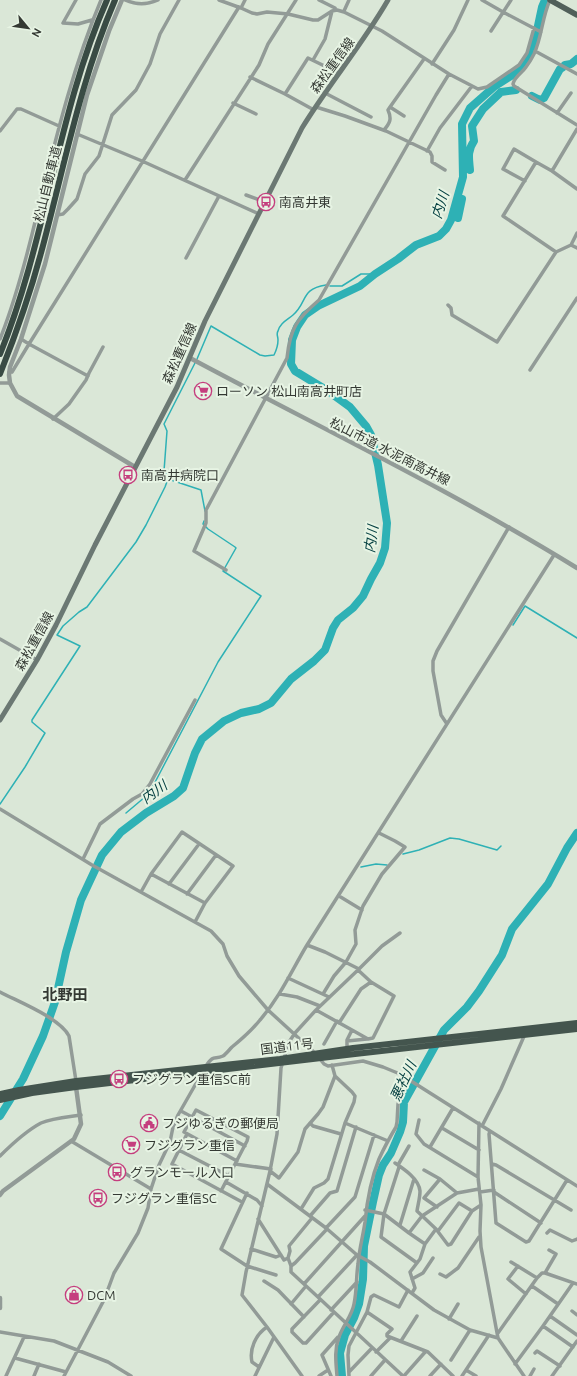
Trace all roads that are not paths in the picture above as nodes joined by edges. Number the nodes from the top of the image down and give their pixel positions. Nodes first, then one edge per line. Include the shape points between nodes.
1 (76, 0) edge
2 (101, 0) edge
3 (107, 0) edge
4 (115, 0) edge
5 (124, 0) edge
6 (158, 0) edge
7 (179, 0) edge
8 (219, 0) edge
9 (245, 0) edge
10 (296, 0) edge
11 (319, 0) edge
12 (349, 0) edge
13 (388, 0) edge
14 (468, 0) edge
15 (482, 0) edge
16 (511, 0) edge
17 (550, 0) edge
18 (335, 3) dead end
19 (240, 7) junction
20 (334, 10) junction
21 (344, 12) junction
22 (503, 12) junction
23 (288, 14) junction
24 (577, 15) edge
25 (92, 20) junction
26 (373, 26) junction
27 (535, 29) junction
28 (491, 31) dead end
29 (540, 32) junction
30 (535, 51) junction
31 (424, 59) junction
32 (313, 60) junction
33 (432, 64) junction
34 (339, 73) junction
35 (449, 74) junction
36 (577, 74) edge
37 (250, 77) junction
38 (472, 86) junction
39 (325, 93) junction
40 (571, 93) dead end
41 (285, 94) junction
42 (233, 103) junction
43 (390, 107) junction
44 (315, 108) junction
45 (557, 113) junction
46 (256, 114) dead end
47 (404, 116) dead end
48 (371, 117) dead end
49 (577, 125) edge
50 (59, 126) junction
51 (384, 130) junction
52 (577, 130) edge
53 (0, 131) edge
54 (77, 134) junction
55 (410, 142) junction
56 (103, 145) junction
57 (427, 151) junction
58 (142, 161) junction
59 (536, 162) junction
60 (445, 170) dead end
61 (552, 171) junction
62 (184, 180) junction
63 (525, 181) junction
64 (577, 189) edge
65 (246, 195) dead end
66 (219, 196) junction
67 (265, 202) junction
68 (259, 214) junction
69 (57, 215) junction
70 (577, 233) edge
71 (571, 245) junction
72 (577, 248) edge
73 (556, 252) junction
74 (186, 258) dead end
75 (577, 298) edge
76 (448, 305) dead end
77 (0, 339) edge
78 (21, 339) junction
79 (29, 344) junction
80 (103, 347) dead end
81 (0, 354) edge
82 (190, 358) junction
83 (530, 370) dead end
84 (9, 372) junction
85 (0, 374) edge
86 (88, 376) junction
87 (0, 384) edge
88 (10, 384) junction
89 (265, 398) junction
90 (53, 419) junction
91 (135, 467) junction
92 (509, 527) junction
93 (554, 555) junction
94 (577, 568) edge
95 (226, 570) dead end
96 (0, 638) edge
97 (37, 660) junction
98 (196, 700) dead end
99 (0, 720) edge
100 (447, 724) junction
101 (0, 809) edge
102 (378, 833) junction
103 (199, 844) junction
104 (216, 855) junction
105 (83, 859) junction
106 (151, 874) junction
107 (169, 884) junction
108 (141, 892) junction
109 (187, 894) junction
110 (339, 896) junction
111 (205, 903) junction
112 (362, 910) junction
113 (195, 922) junction
114 (400, 933) dead end
115 (307, 945) junction
116 (346, 962) junction
117 (359, 970) junction
118 (288, 978) junction
119 (371, 982) junction
120 (0, 993) edge
121 (280, 994) junction
122 (323, 994) junction
123 (330, 997) junction
124 (320, 1006) junction
125 (268, 1010) junction
126 (316, 1010) junction
127 (338, 1022) junction
128 (577, 1023) edge
129 (577, 1029) edge
130 (352, 1030) junction
131 (526, 1032) junction
132 (295, 1034) junction
133 (368, 1038) junction
134 (347, 1041) junction
135 (433, 1042) junction
136 (324, 1044) dead end
137 (347, 1049) junction
138 (317, 1056) junction
139 (284, 1060) junction
140 (332, 1065) junction
141 (206, 1066) junction
142 (202, 1072) junction
143 (335, 1076) junction
144 (411, 1080) junction
145 (76, 1084) junction
146 (33, 1090) junction
147 (0, 1094) edge
148 (0, 1100) edge
149 (453, 1108) junction
150 (181, 1111) junction
151 (81, 1115) junction
152 (192, 1117) junction
153 (419, 1120) dead end
154 (345, 1122) junction
155 (310, 1123) junction
156 (481, 1125) junction
157 (356, 1127) junction
158 (442, 1128) junction
159 (490, 1131) junction
160 (187, 1134) junction
161 (341, 1134) junction
162 (374, 1135) junction
163 (71, 1141) junction
164 (388, 1141) junction
165 (169, 1145) junction
166 (245, 1146) junction
167 (409, 1146) dead end
168 (430, 1147) junction
169 (179, 1150) junction
170 (479, 1150) junction
171 (0, 1155) edge
172 (236, 1162) junction
173 (492, 1164) junction
174 (397, 1165) junction
175 (270, 1170) junction
176 (424, 1170) dead end
177 (229, 1176) junction
178 (478, 1177) junction
179 (440, 1178) junction
180 (414, 1179) junction
181 (567, 1180) junction
182 (226, 1182) junction
183 (267, 1184) junction
184 (577, 1186) edge
185 (151, 1189) junction
186 (479, 1190) junction
187 (221, 1191) junction
188 (494, 1191) junction
189 (247, 1193) junction
190 (458, 1193) junction
191 (0, 1195) edge
192 (554, 1200) junction
193 (242, 1202) junction
194 (480, 1205) junction
195 (262, 1206) junction
196 (437, 1207) junction
197 (301, 1209) junction
198 (367, 1210) junction
199 (571, 1210) dead end
200 (472, 1211) junction
201 (384, 1214) junction
202 (365, 1216) junction
203 (422, 1216) junction
204 (311, 1217) junction
205 (258, 1218) junction
206 (541, 1223) junction
207 (400, 1225) junction
208 (327, 1228) junction
209 (437, 1230) junction
210 (549, 1230) dead end
211 (409, 1233) junction
212 (480, 1236) junction
213 (577, 1239) edge
214 (342, 1243) junction
215 (425, 1244) junction
216 (251, 1249) junction
217 (549, 1250) dead end
218 (281, 1255) junction
219 (359, 1256) junction
220 (288, 1258) junction
221 (433, 1258) dead end
222 (511, 1262) dead end
223 (417, 1263) junction
224 (247, 1266) junction
225 (291, 1266) junction
226 (518, 1266) junction
227 (545, 1273) junction
228 (440, 1274) dead end
229 (276, 1275) dead end
230 (537, 1278) junction
231 (412, 1279) junction
232 (264, 1282) dead end
233 (357, 1282) junction
234 (572, 1283) junction
235 (577, 1284) edge
236 (305, 1285) junction
237 (532, 1286) junction
238 (408, 1290) junction
239 (412, 1293) junction
240 (526, 1294) junction
241 (0, 1298) edge
242 (319, 1299) junction
243 (291, 1304) junction
244 (458, 1304) dead end
245 (558, 1304) junction
246 (0, 1308) edge
247 (333, 1311) junction
248 (572, 1311) dead end
249 (367, 1312) junction
250 (577, 1314) edge
251 (416, 1316) dead end
252 (550, 1316) junction
253 (304, 1317) junction
254 (449, 1319) junction
255 (347, 1324) junction
256 (543, 1326) junction
257 (267, 1327) junction
258 (470, 1330) junction
259 (0, 1332) edge
260 (355, 1332) junction
261 (498, 1335) junction
262 (577, 1335) edge
263 (24, 1336) junction
264 (339, 1336) junction
265 (489, 1336) junction
266 (274, 1337) junction
267 (390, 1338) junction
268 (577, 1341) edge
269 (401, 1342) junction
270 (573, 1347) junction
271 (372, 1348) junction
272 (76, 1350) junction
273 (426, 1351) junction
274 (376, 1352) junction
275 (535, 1353) dead end
276 (15, 1358) junction
277 (385, 1360) junction
278 (451, 1360) dead end
279 (39, 1364) junction
280 (441, 1364) junction
281 (515, 1364) junction
282 (560, 1366) junction
283 (259, 1367) junction
284 (534, 1369) dead end
285 (328, 1370) junction
286 (466, 1370) junction
287 (66, 1372) junction
288 (349, 1374) edge
289 (6, 1376) edge
290 (34, 1376) edge
291 (64, 1376) edge
292 (131, 1376) edge
293 (255, 1376) edge
294 (302, 1376) edge
295 (319, 1376) edge
296 (330, 1376) edge
297 (337, 1376) edge
298 (371, 1376) edge
299 (401, 1376) edge
300 (430, 1376) edge
301 (454, 1376) edge
302 (462, 1376) edge
303 (476, 1376) edge
304 (524, 1376) edge
305 (530, 1376) edge
306 (552, 1376) edge

1 - 25 street via 63,23 78,24
2 - 25 street
3 - 81 highway, 松山自動車道 via 85,56 32,259
4 - 85 highway, 松山自動車道 via 82,95 42,253 15,338
5 - 6 street via 137,4
5 - 54 street via 109,31 87,95
7 - 56 street via 160,34 150,64 136,90 112,115
8 - 19 street
9 - 19 street
10 - 23 street
11 - 20 street
12 - 21 street
13 - 26 main road, 森松重信線
14 - 33 street via 454,30
15 - 22 street
16 - 22 street
17 - 24 main road
17 - 29 street
18 - 20 street
19 - 23 street via 257,14
19 - 58 street
20 - 21 street
20 - 23 street via 318,20
20 - 32 street via 325,39
21 - 26 street
22 - 27 street
22 - 28 street
23 - 37 street
25 - 50 street
26 - 31 street
26 - 34 main road, 森松重信線
27 - 29 street
27 - 38 street via 527,53 519,65 486,87
29 - 30 street
30 - 36 street
30 - 45 street via 513,84
31 - 33 street
31 - 43 street
32 - 34 street
32 - 41 street via 308,58
33 - 35 street
34 - 39 main road, 森松重信線
35 - 38 street
35 - 55 street
37 - 41 street
37 - 42 street
38 - 57 street via 440,128
39 - 44 main road, 森松重信線
39 - 48 street
40 - 45 street
41 - 44 street
42 - 46 street
42 - 62 street
43 - 47 street
43 - 51 street via 390,122
44 - 51 street
44 - 67 main road, 森松重信線 via 302,128
45 - 49 street
50 - 53 street via 17,109
50 - 77 street via 25,264
51 - 55 street
52 - 61 street
54 - 56 street
54 - 69 street
55 - 57 street
55 - 89 street via 320,300 300,316 288,342 287,358
56 - 58 street
56 - 69 street via 96,162 85,174 74,203 63,214
57 - 60 street via 431,154 432,162
58 - 62 street
58 - 79 street
59 - 61 street
59 - 63 street
59 - 63 street via 514,149 503,169
61 - 64 street
62 - 66 street
63 - 73 street via 503,216
65 - 67 street
66 - 68 street
66 - 74 street
67 - 68 main road, 森松重信線
68 - 82 main road, 森松重信線
69 - 78 street via 43,271
70 - 71 street
71 - 72 street
71 - 73 street
73 - 76 street via 497,342 452,315
75 - 83 street
78 - 79 street
78 - 84 street
79 - 84 street via 12,372
79 - 86 street
80 - 86 street
82 - 89 street, 松山市道 水泥南高井線
82 - 91 main road, 森松重信線
84 - 88 street
86 - 90 street via 70,404
87 - 88 street
88 - 90 street via 17,396
89 - 92 street, 松山市道 水泥南高井線
89 - 95 street via 206,510 206,523 194,551
90 - 91 street
91 - 97 main road, 森松重信線
92 - 93 street, 松山市道 水泥南高井線
92 - 100 street via 433,662 441,715
93 - 94 street, 松山市道 水泥南高井線
93 - 100 street
96 - 97 street
97 - 99 main road, 森松重信線
98 - 105 street via 142,794 100,824
100 - 102 street
101 - 105 street
102 - 110 street
102 - 112 street via 405,847 382,874
103 - 104 street
103 - 106 street via 182,832
103 - 107 street
104 - 109 street
104 - 111 street via 233,866
105 - 108 street
106 - 107 street
106 - 108 street
107 - 109 street
108 - 113 street
109 - 111 street
110 - 112 street
110 - 115 street
111 - 113 street
112 - 116 street via 355,930 356,944
113 - 125 street via 211,931 223,944 238,976
114 - 117 street via 382,946
115 - 116 street
115 - 118 street
116 - 117 street
116 - 122 street
117 - 119 street
117 - 123 street
118 - 121 street
118 - 122 street
119 - 127 street via 361,989
119 - 133 street via 394,996 372,1038
120 - 145 street via 53,1020 66,1031 69,1036
121 - 124 street via 297,997
121 - 125 street
122 - 123 street
123 - 124 street
124 - 126 street
125 - 132 street
125 - 141 street via 230,1050 222,1056 214,1057
126 - 127 street
126 - 132 street
127 - 130 street
127 - 136 street
128 - 131 highway, 国道11号
129 - 131 highway, 国道11号
130 - 133 street
130 - 134 street
131 - 135 highway, 国道11号
131 - 156 street via 498,1096
132 - 138 street
132 - 139 street via 289,1042
133 - 134 street
134 - 137 street
135 - 137 highway, 国道11号
135 - 138 highway, 国道11号
137 - 138 highway, 国道11号
138 - 139 highway, 国道11号
138 - 140 street via 324,1064
139 - 141 highway, 国道11号
139 - 142 highway, 国道11号
139 - 175 street via 281,1068 277,1134
140 - 143 street
140 - 144 street via 363,1061 384,1067
141 - 142 street
141 - 145 highway, 国道11号
142 - 145 highway, 国道11号
142 - 150 street
143 - 154 street via 355,1096
143 - 155 street via 322,1107
144 - 149 street
144 - 164 street via 398,1104 397,1122
145 - 146 highway, 国道11号
145 - 151 street
146 - 147 highway, 国道11号
146 - 148 highway, 国道11号
149 - 156 street
149 - 158 street
150 - 152 street
150 - 165 street via 173,1127
151 - 163 street via 82,1124
151 - 171 street via 41,1123
152 - 160 street via 184,1132
152 - 166 street
152 - 166 street via 196,1110 248,1137
153 - 168 street via 416,1134
154 - 157 street
154 - 161 street
155 - 161 street
155 - 175 street via 303,1133 298,1152 279,1178
156 - 159 street
156 - 170 street
157 - 162 street
157 - 204 street via 337,1191 330,1193
158 - 168 street
158 - 170 street
159 - 173 street
159 - 181 street
160 - 169 street
160 - 172 street
161 - 197 street via 328,1179 314,1188
162 - 164 street
162 - 208 street via 355,1197
163 - 185 street
163 - 191 street
164 - 198 street via 375,1172
165 - 169 street
165 - 185 street
166 - 172 street
167 - 174 street
168 - 178 street
169 - 177 street
169 - 187 street via 172,1164
170 - 178 street
172 - 175 street
172 - 177 street
173 - 188 street
173 - 192 street via 496,1164
174 - 180 street
174 - 201 street
175 - 183 street
176 - 179 street
177 - 182 street
178 - 186 street
179 - 190 street
179 - 196 street via 424,1198
180 - 203 street via 420,1191 417,1211
180 - 207 street
181 - 184 street
181 - 192 street
182 - 187 street
182 - 189 street
183 - 195 street
183 - 197 street
185 - 272 street via 148,1208 138,1234 114,1272 104,1300
186 - 188 street
186 - 190 street
186 - 194 street
187 - 193 street
188 - 206 street
188 - 206 street via 496,1223 529,1242
189 - 193 street
189 - 195 street
190 - 196 street
192 - 199 street
192 - 206 street
193 - 224 street via 221,1249
194 - 200 street
194 - 212 street
195 - 205 street
196 - 203 street
197 - 204 street
198 - 201 street
198 - 202 street
200 - 209 street via 459,1203
200 - 209 street via 451,1244 448,1245
201 - 207 street
201 - 223 street via 381,1237
202 - 214 street
202 - 219 street
203 - 209 street
203 - 211 street
204 - 208 street
204 - 220 street via 289,1246
205 - 216 street
205 - 218 street
207 - 211 street
208 - 214 street
208 - 225 street
209 - 215 street
210 - 213 street via 572,1241
211 - 215 street
212 - 228 street via 458,1268 446,1277
212 - 261 street
214 - 219 street
214 - 236 street
215 - 223 street
216 - 218 street via 276,1257
216 - 224 street
217 - 227 street via 556,1254
218 - 220 street via 284,1260
219 - 233 street
219 - 238 street
219 - 242 street
220 - 225 street
221 - 231 street via 423,1273
222 - 226 street
223 - 231 street via 410,1272
224 - 229 street
224 - 257 street via 242,1295
225 - 236 street via 291,1272
226 - 230 street
226 - 240 street via 508,1279
227 - 230 street
227 - 234 street
230 - 237 street
231 - 239 street via 415,1288
232 - 243 street via 278,1290
233 - 247 street
233 - 255 street via 354,1306
234 - 235 street
234 - 245 street
236 - 242 street
236 - 243 street
237 - 240 street
237 - 245 street
238 - 239 street
238 - 249 street via 399,1307 374,1295 371,1297
239 - 254 street
240 - 261 street
241 - 246 street
242 - 247 street
242 - 253 street
243 - 253 street
244 - 254 street
245 - 252 street
247 - 253 street via 306,1343 292,1332
247 - 255 street
248 - 250 street
249 - 260 street
249 - 267 street via 392,1329 387,1334
251 - 269 street
252 - 256 street
252 - 262 street
254 - 258 street
255 - 260 street
255 - 264 street
256 - 270 street
256 - 281 street
257 - 266 street
257 - 283 street via 256,1339 251,1356 252,1362
258 - 265 street
258 - 278 street
259 - 263 street
260 - 271 street
260 - 288 street via 349,1346
261 - 265 street
261 - 281 street
263 - 272 street via 54,1341
263 - 276 street
264 - 285 street via 322,1355
264 - 297 street via 335,1356
265 - 286 street
266 - 283 street
266 - 294 street
267 - 269 street
267 - 274 street
268 - 270 street
269 - 273 street
270 - 282 street
271 - 274 street
271 - 288 street
272 - 287 street
272 - 292 street via 108,1362
273 - 280 street
273 - 299 street
274 - 277 street
275 - 282 street via 536,1351
276 - 279 street
276 - 289 street
277 - 298 street
277 - 299 street
279 - 287 street
279 - 290 street
280 - 300 street
280 - 301 street
281 - 304 street
282 - 306 street
283 - 293 street
284 - 305 street
285 - 295 street
285 - 296 street
286 - 302 street
286 - 303 street
287 - 291 street

